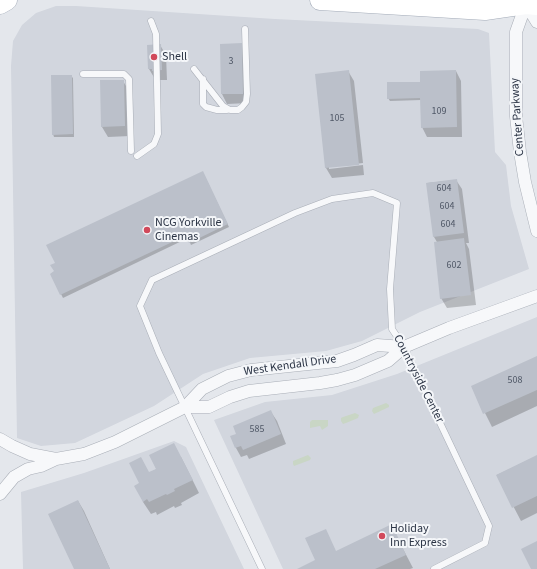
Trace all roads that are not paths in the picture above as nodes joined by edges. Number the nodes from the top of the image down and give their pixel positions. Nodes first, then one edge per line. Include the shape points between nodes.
1 (7, 0) edge
2 (320, 0) edge
3 (526, 2) edge
4 (0, 4) edge
5 (151, 21) dead end
6 (537, 22) edge
7 (245, 29) dead end
8 (194, 69) dead end
9 (83, 74) dead end
10 (203, 79) junction
11 (230, 110) junction
12 (131, 151) dead end
13 (137, 156) dead end
14 (537, 231) edge
15 (537, 296) edge
16 (404, 347) junction
17 (185, 407) junction
18 (0, 439) edge
19 (56, 459) junction
20 (0, 494) edge
21 (262, 569) edge
22 (434, 569) edge

1 - 4 main road
2 - 3 main road via 485,10
3 - 6 street
3 - 14 street, Center Parkway via 516,32 516,110 520,152
5 - 13 lane via 156,34 158,134 154,144
7 - 11 lane via 246,102 238,110
8 - 10 lane
9 - 12 lane via 124,74 129,79
10 - 11 lane via 223,106
10 - 11 lane via 203,104 217,110
15 - 16 street, West Kendall Drive
16 - 17 street, West Kendall Drive via 388,361 337,380 248,391 209,406
16 - 17 street, West Kendall Drive via 377,345 337,361 258,369 228,376 202,389
16 - 17 lane, Countryside Center via 392,329 390,289 397,203 373,193 332,199 295,213 152,280 140,306
16 - 22 lane, Countryside Center via 489,526 485,543
17 - 19 street, West Kendall Drive via 115,442 84,454
17 - 21 lane, Countryside Center
18 - 19 street, West Kendall Drive via 30,454
19 - 20 street, West Kendall Drive via 14,477

